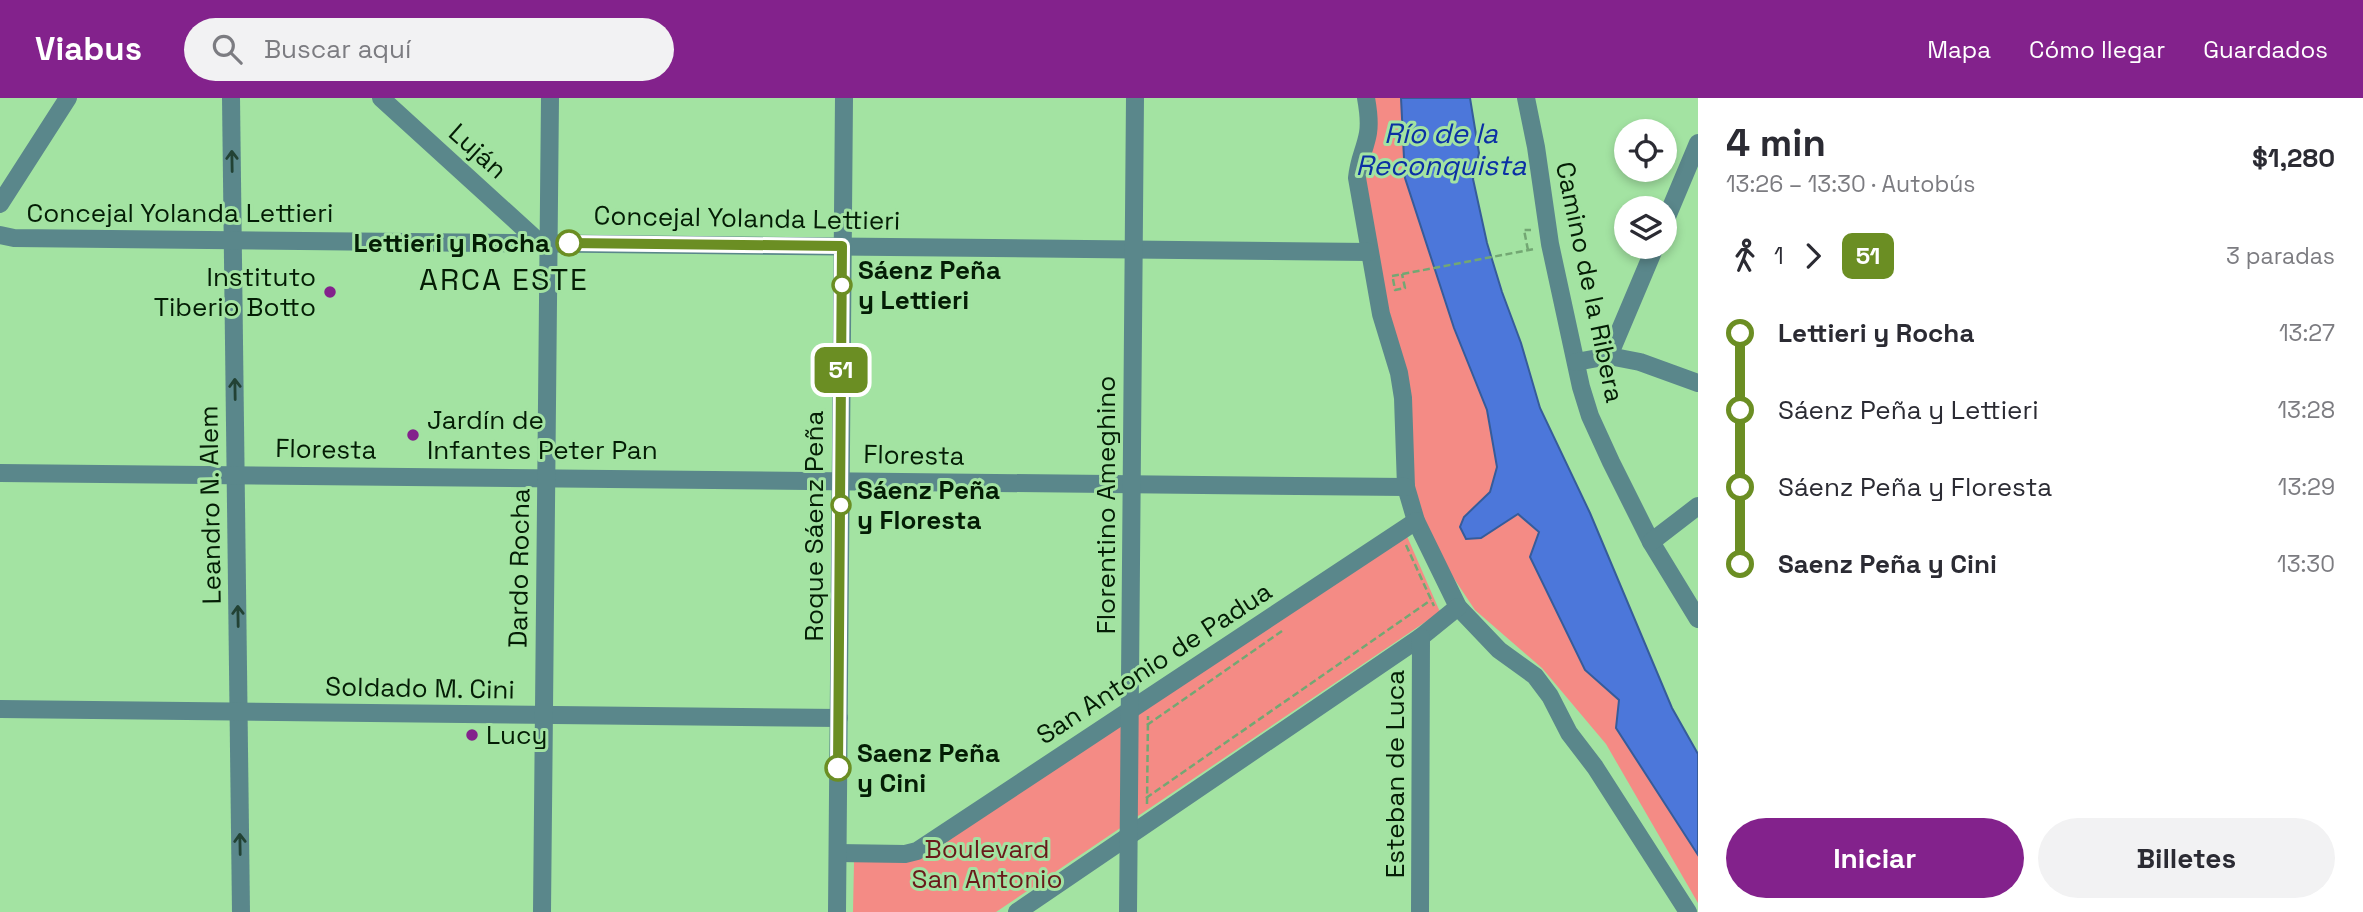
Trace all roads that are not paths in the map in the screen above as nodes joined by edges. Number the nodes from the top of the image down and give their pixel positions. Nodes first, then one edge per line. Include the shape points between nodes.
1 (68, 98) edge
2 (231, 98) edge
3 (381, 98) edge
4 (550, 98) edge
5 (844, 98) edge
6 (1135, 98) edge
7 (1366, 98) edge
8 (1526, 98) edge
9 (1698, 143) edge
10 (1676, 196) edge
11 (0, 204) edge
12 (0, 235) edge
13 (234, 239) junction
14 (543, 243) junction
15 (842, 246) junction
16 (1134, 249) junction
17 (1369, 252) junction
18 (1650, 259) edge
19 (1609, 356) junction
20 (1576, 362) junction
21 (1698, 383) edge
22 (0, 473) edge
23 (236, 474) junction
24 (546, 478) junction
25 (841, 481) junction
26 (1132, 484) junction
27 (1406, 486) junction
28 (1698, 506) edge
29 (1419, 527) junction
30 (1651, 542) junction
31 (1458, 607) junction
32 (1698, 620) edge
33 (1421, 637) junction
34 (0, 709) edge
35 (1131, 709) junction
36 (239, 712) junction
37 (544, 715) junction
38 (839, 718) junction
39 (1129, 837) junction
40 (838, 853) junction
41 (241, 912) edge
42 (542, 912) edge
43 (837, 912) edge
44 (1017, 912) edge
45 (1128, 912) edge
46 (1420, 912) edge
47 (1688, 912) edge

1 - 11 street
13 -> 2 street, Leandro N. Alem
3 - 14 street, Luján
4 - 14 street, Dardo Rocha
5 - 15 street, Roque Sáenz Peña
6 - 16 street, Florentino Ameghino
7 - 17 street via 1368,132 1357,178
8 - 20 street, Camino de la Ribera via 1550,244
9 - 10 street
12 - 13 street, Concejal Yolanda Lettieri via 14,239
13 - 14 street, Concejal Yolanda Lettieri
23 -> 13 street, Leandro N. Alem
14 - 15 street, Concejal Yolanda Lettieri
14 - 24 street, Dardo Rocha
15 - 16 street, Concejal Yolanda Lettieri
15 - 25 street, Roque Sáenz Peña
16 - 17 street, Concejal Yolanda Lettieri
16 - 26 street, Florentino Ameghino
17 - 27 street via 1383,278 1381,314 1403,398
18 - 19 street
19 - 20 street
19 - 21 street
20 - 30 street, Camino de la Ribera via 1590,416
22 - 23 street, Floresta
23 - 24 street, Floresta
36 -> 23 street, Leandro N. Alem
24 - 25 street, Floresta
24 - 37 street, Dardo Rocha
25 - 26 street, Floresta
25 - 38 street, Roque Sáenz Peña
26 - 27 street, Floresta
26 - 35 street, Florentino Ameghino
27 - 29 street
28 - 30 street
29 - 31 street
29 - 35 street, San Antonio de Padua
30 - 32 street, Camino de la Ribera
31 - 33 street
31 - 47 street via 1499,650 1535,676
33 - 39 street
33 - 46 street, Esteban de Luca
34 - 36 street, Soldado M. Cini
35 - 39 street, Florentino Ameghino
35 - 40 street, San Antonio de Padua via 916,851
36 - 37 street, Soldado M. Cini
41 -> 36 street, Leandro N. Alem
37 - 38 street, Soldado M. Cini
37 - 42 street, Dardo Rocha
38 - 40 street, Roque Sáenz Peña
39 - 44 street
39 - 45 street, Florentino Ameghino
40 - 43 street, Roque Sáenz Peña

